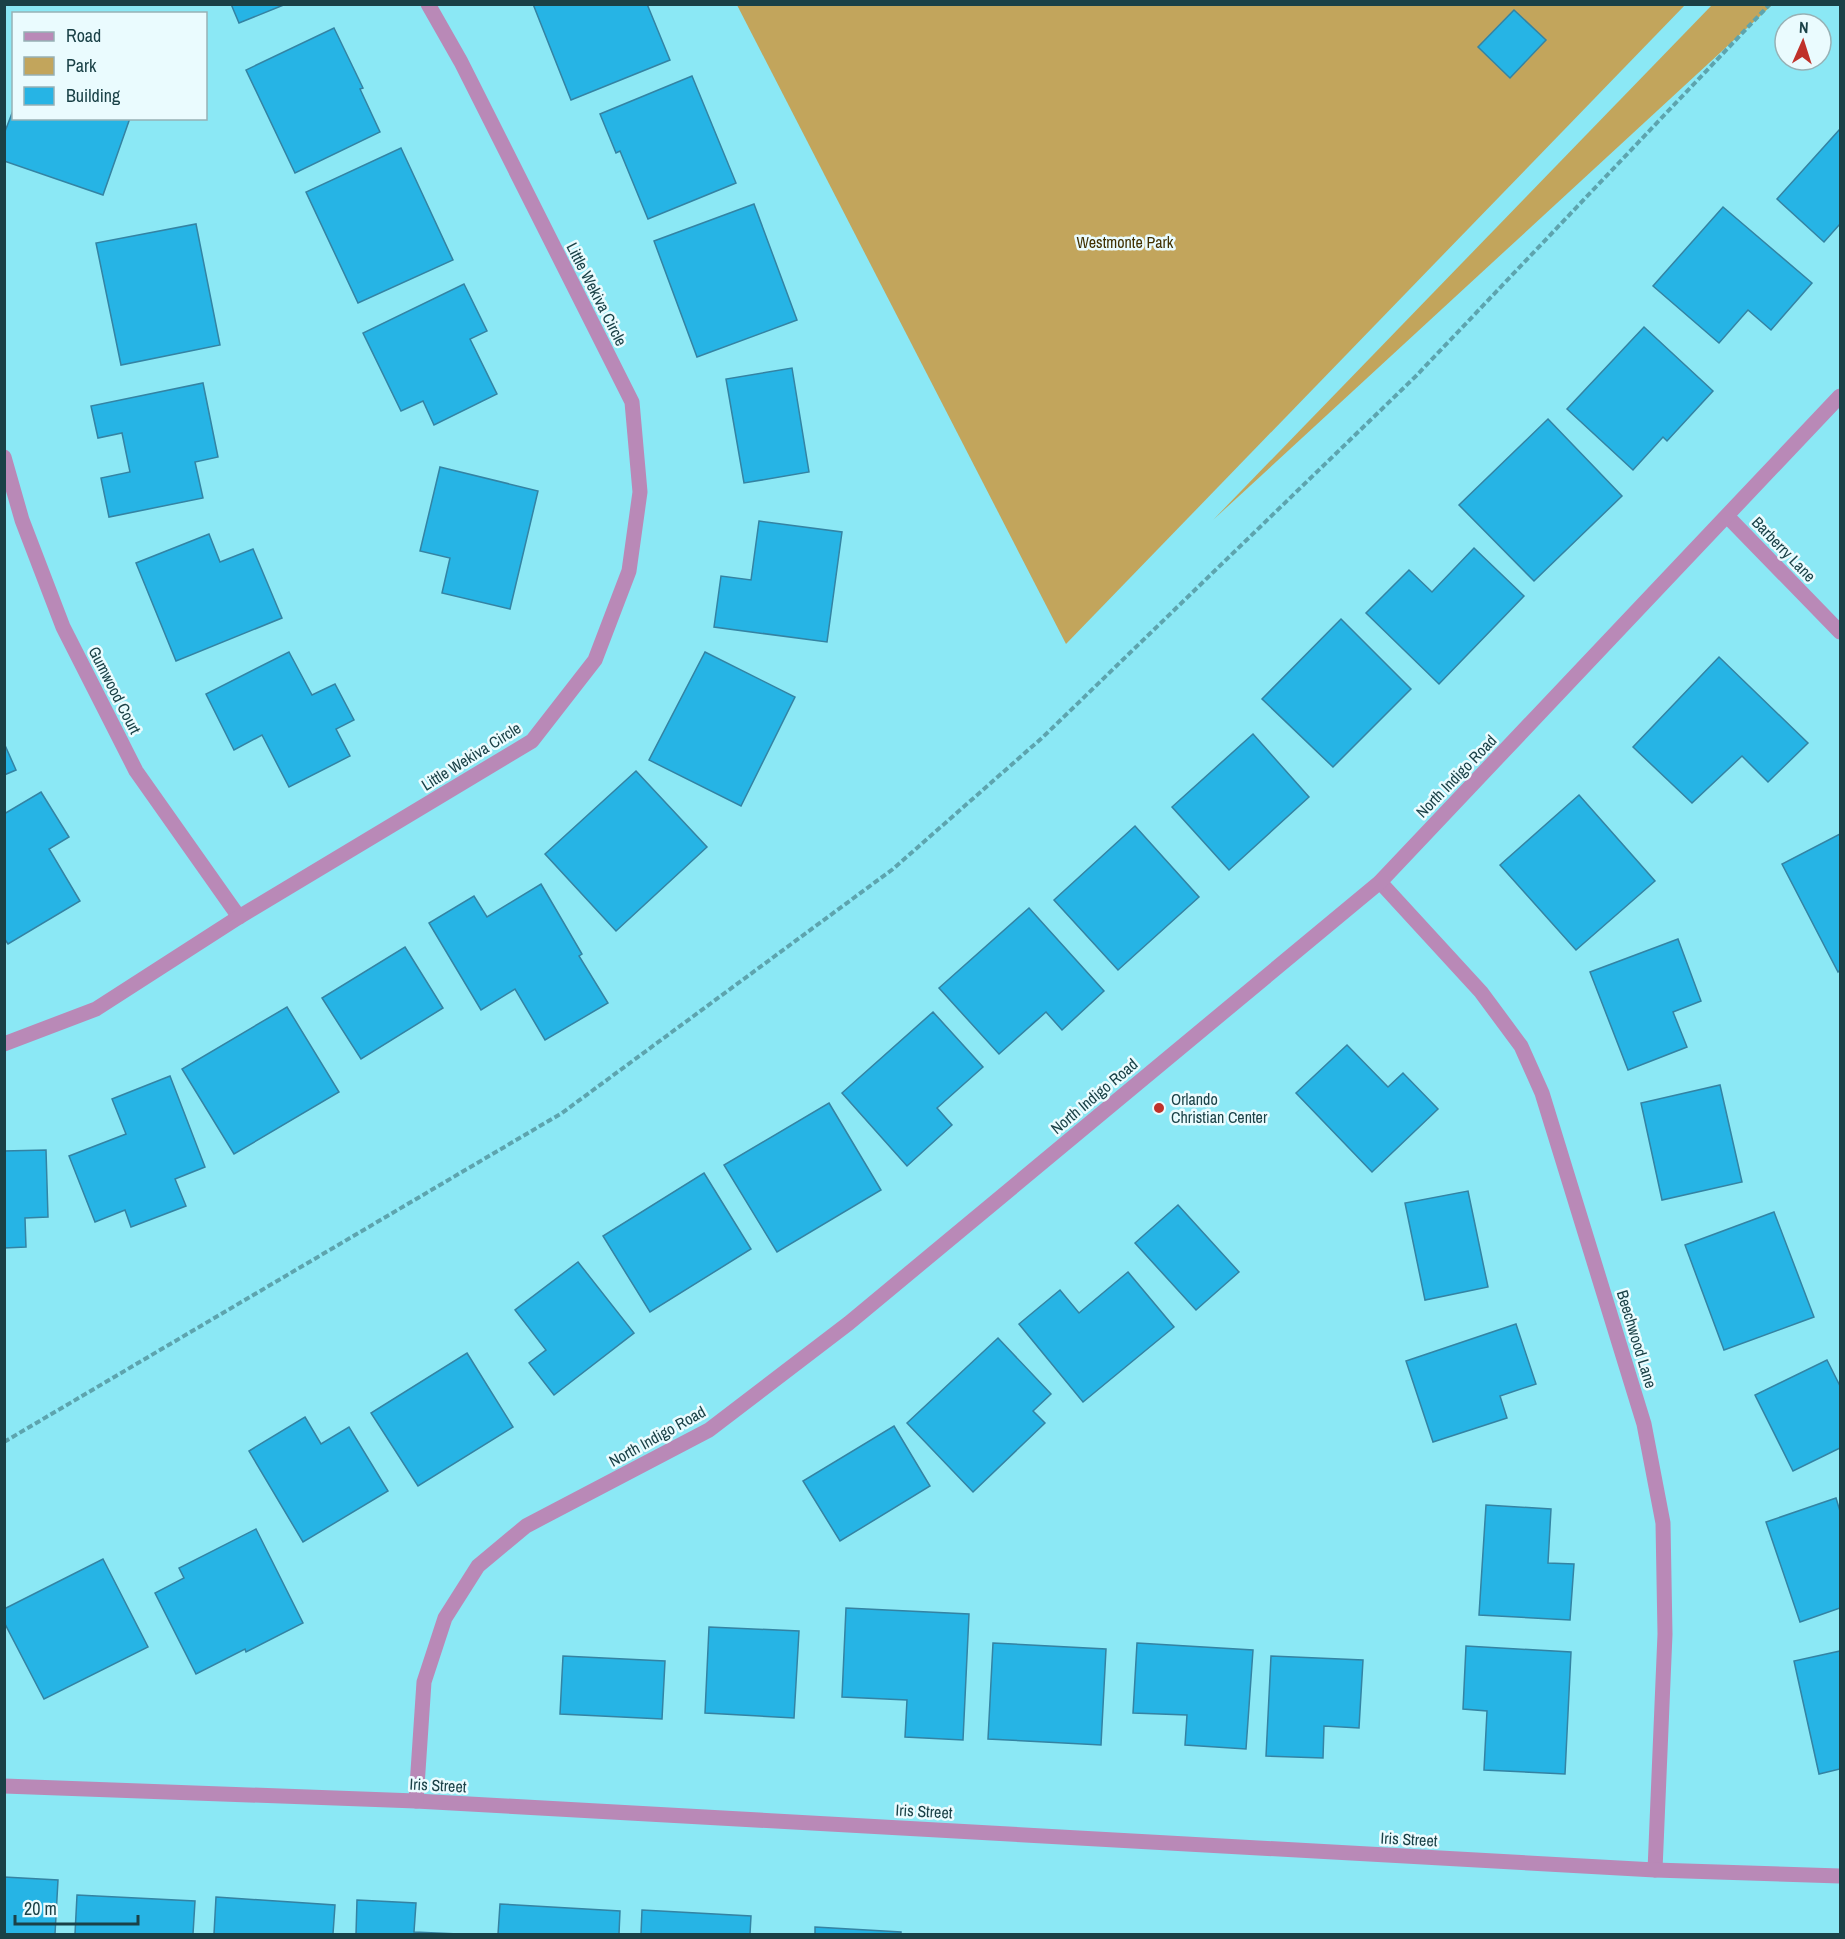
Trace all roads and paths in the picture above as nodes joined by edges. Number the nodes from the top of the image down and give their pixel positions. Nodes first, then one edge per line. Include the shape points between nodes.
1 (428, 4) edge
2 (1770, 4) edge
3 (1840, 396) edge
4 (4, 457) edge
5 (1728, 517) junction
6 (1840, 632) edge
7 (1380, 882) junction
8 (239, 917) junction
9 (4, 1044) edge
10 (4, 1442) edge
11 (4, 1786) edge
12 (416, 1801) junction
13 (1656, 1870) junction
14 (1840, 1876) edge

1 - 8 street, Little Wekiva Circle via 632,402 640,492 629,571 595,660 532,741
2 - 10 path via 1416,376 1043,737 893,868 562,1113
3 - 5 street, North Indigo Road
4 - 8 street, Gumwood Court via 22,520 63,627 130,760
5 - 6 street, Barberry Lane
5 - 7 street, North Indigo Road
7 - 12 street, North Indigo Road via 849,1323 709,1430 526,1526 478,1566 445,1618 424,1682
7 - 13 street, Beechwood Lane via 1481,992 1521,1046 1542,1093 1644,1424 1663,1523 1664,1556
8 - 9 street, Little Wekiva Circle via 96,1009
11 - 12 street, Iris Street
12 - 13 street, Iris Street
13 - 14 street, Iris Street

